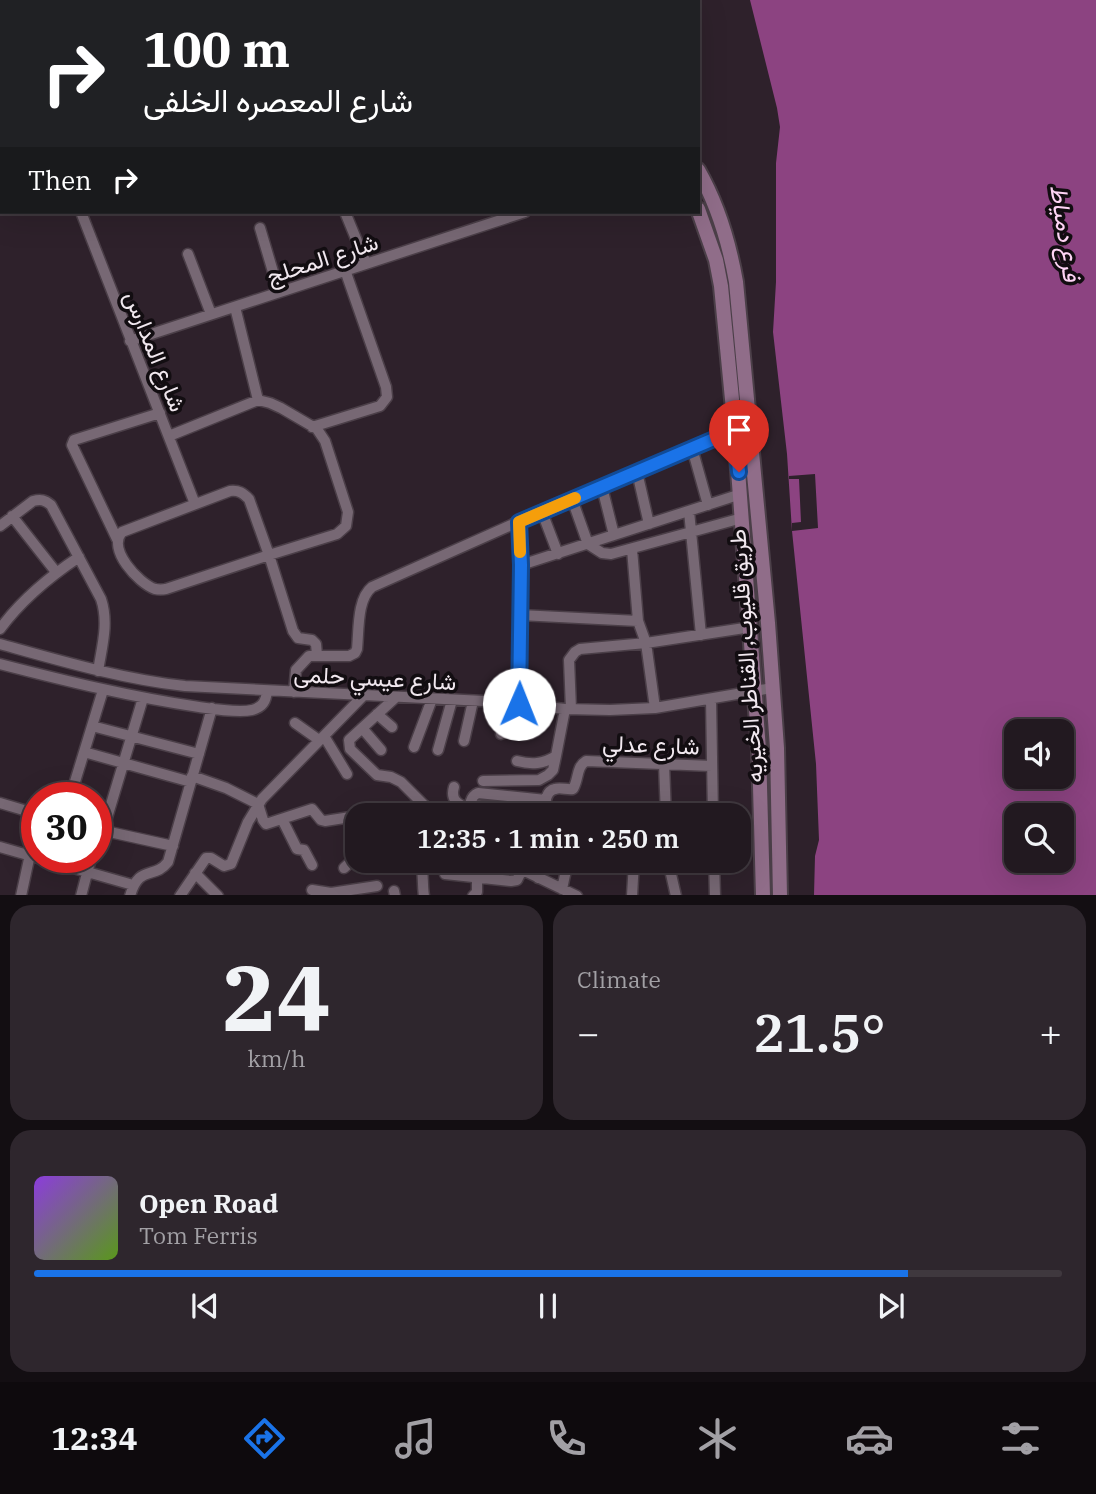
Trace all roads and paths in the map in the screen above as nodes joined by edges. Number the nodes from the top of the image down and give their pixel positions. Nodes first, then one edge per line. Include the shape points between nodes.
1 (700, 174) edge
2 (82, 214) edge
3 (346, 214) edge
4 (517, 214) edge
5 (700, 214) edge
6 (260, 228) dead end
7 (188, 254) dead end
8 (366, 263) junction
9 (345, 270) junction
10 (279, 292) junction
11 (234, 307) junction
12 (211, 314) junction
13 (131, 341) junction
14 (258, 400) junction
15 (160, 413) junction
16 (312, 427) junction
17 (735, 430) junction
18 (170, 436) junction
19 (692, 448) junction
20 (637, 472) junction
21 (602, 487) junction
22 (741, 494) junction
23 (572, 499) junction
24 (195, 504) junction
25 (708, 505) junction
26 (689, 511) junction
27 (542, 512) junction
28 (12, 516) junction
29 (742, 518) junction
30 (519, 522) junction
31 (649, 524) junction
32 (0, 526) edge
33 (691, 532) junction
34 (614, 535) junction
35 (117, 539) junction
36 (588, 544) junction
37 (632, 549) junction
38 (558, 554) junction
39 (269, 555) junction
40 (79, 557) junction
41 (521, 565) junction
42 (56, 572) junction
43 (520, 615) junction
44 (638, 621) junction
45 (751, 626) junction
46 (0, 629) edge
47 (701, 635) junction
48 (646, 643) junction
49 (0, 644) edge
50 (317, 655) junction
51 (0, 664) edge
52 (98, 671) junction
53 (772, 688) junction
54 (103, 690) junction
55 (267, 691) junction
56 (755, 691) junction
57 (294, 692) junction
58 (364, 695) junction
59 (143, 698) junction
60 (395, 698) junction
61 (432, 698) junction
62 (452, 699) junction
63 (711, 699) junction
64 (474, 701) junction
65 (504, 702) junction
66 (519, 704) junction
67 (212, 708) junction
68 (655, 708) junction
69 (568, 709) junction
70 (377, 714) junction
71 (295, 723) dead end
72 (92, 726) junction
73 (392, 727) dead end
74 (362, 728) junction
75 (501, 734) dead end
76 (131, 737) junction
77 (322, 738) junction
78 (464, 741) dead end
79 (414, 747) dead end
80 (381, 750) dead end
81 (438, 750) dead end
82 (84, 752) junction
83 (198, 754) junction
84 (556, 757) junction
85 (517, 761) dead end
86 (123, 763) junction
87 (664, 764) junction
88 (712, 766) junction
89 (347, 774) dead end
90 (191, 779) junction
91 (507, 780) junction
92 (526, 780) junction
93 (75, 782) edge
94 (454, 787) dead end
95 (112, 793) edge
96 (489, 794) junction
97 (506, 796) junction
98 (523, 798) junction
99 (546, 800) junction
100 (0, 803) edge
101 (422, 803) edge
102 (457, 803) edge
103 (471, 803) edge
104 (546, 803) edge
105 (666, 803) edge
106 (713, 803) edge
107 (258, 804) junction
108 (21, 809) edge
109 (345, 818) edge
110 (282, 820) junction
111 (112, 835) edge
112 (173, 846) junction
113 (0, 847) edge
114 (21, 853) edge
115 (312, 865) dead end
116 (25, 873) edge
117 (87, 873) edge
118 (90, 873) edge
119 (195, 873) junction
120 (422, 873) edge
121 (521, 873) edge
122 (528, 873) edge
123 (539, 873) edge
124 (565, 873) edge
125 (633, 873) edge
126 (671, 873) edge
127 (714, 873) edge
128 (445, 874) dead end
129 (477, 877) junction
130 (538, 878) junction
131 (377, 886) dead end
132 (562, 889) junction
133 (132, 890) edge
134 (312, 890) dead end
135 (366, 892) edge
136 (21, 895) edge
137 (81, 895) edge
138 (180, 895) edge
139 (218, 895) edge
140 (424, 895) edge
141 (473, 895) edge
142 (577, 895) edge
143 (632, 895) edge
144 (676, 895) edge
145 (715, 895) edge
146 (763, 895) edge
147 (780, 895) edge

1 - 53 main road, طريق قليوب, القناطر الخيريه via 725,230 736,282
2 - 13 street, شارع المدارس
3 - 8 street
4 - 8 street, شارع المحلج
5 - 17 main road, طريق قليوب, القناطر الخيريه via 721,286
6 - 10 street
7 - 12 street
8 - 9 street, شارع المحلج
9 - 10 street, شارع المحلج
9 - 16 street via 387,397 380,406
10 - 11 street, شارع المحلج
11 - 12 street, شارع المحلج
11 - 14 street
12 - 13 street, شارع المحلج
13 - 15 street, شارع المدارس
14 - 16 street
14 - 18 street
15 - 18 street, شارع المدارس
15 - 35 street via 72,444
16 - 39 street via 325,441 348,512 346,526 337,534
17 - 19 street
17 - 22 main road, طريق قليوب, القناطر الخيريه
18 - 24 street, شارع المدارس
19 - 20 street
19 - 25 street
20 - 21 street
20 - 31 street
21 - 23 street
21 - 34 street
22 - 25 street
22 - 29 main road, طريق قليوب, القناطر الخيريه
23 - 27 street
23 - 36 street
24 - 35 street via 122,532
24 - 39 street via 230,491 243,494 249,499
25 - 26 street
26 - 31 street
26 - 33 street
27 - 30 street
27 - 38 street
28 - 32 street
28 - 40 street via 33,501 46,501
28 - 42 street
29 - 33 street
29 - 45 main road, طريق قليوب, القناطر الخيريه
30 - 41 street
30 - 50 street via 372,587 362,599 355,653
31 - 34 street
33 - 37 street
33 - 47 street
34 - 36 street
35 - 39 street via 125,563 149,586 160,590
36 - 37 street via 611,554
36 - 38 street
37 - 44 street
38 - 41 street
39 - 50 street via 293,631 298,638 312,640
40 - 42 street
40 - 52 street via 104,607 106,625
41 - 43 street
42 - 46 street
43 - 44 street
43 - 66 street
44 - 48 street
45 - 47 street
45 - 56 main road, طريق قليوب, القناطر الخيريه
47 - 48 street
48 - 68 street
48 - 69 street via 575,652 569,660
49 - 52 street, شارع عيسي حلمى
50 - 57 street via 309,656 296,670
51 - 54 street, شارع عيسي حلمى
52 - 55 street, شارع عيسي حلمى via 185,687
53 - 56 street, شارع عيسي حلمى
53 - 147 main road, طريق قليوب, القناطر الخيريه
54 - 59 street, شارع عيسي حلمى
54 - 72 street
55 - 57 street, شارع عيسي حلمى
55 - 67 street, شارع عيسي حلمى via 262,705 248,711
56 - 63 street, شارع عيسي حلمى
56 - 146 main road, طريق قليوب, القناطر الخيريه
57 - 58 street, شارع عيسي حلمى
58 - 60 street, شارع عيسي حلمى
58 - 77 street
59 - 67 street, شارع عيسي حلمى
59 - 76 street
60 - 61 street, شارع عيسي حلمى
60 - 70 street
61 - 62 street, شارع عيسي حلمى
61 - 79 street
62 - 64 street, شارع عيسي حلمى
62 - 81 street
63 - 68 street, شارع عيسي حلمى
63 - 88 street
64 - 65 street, شارع عيسي حلمى
64 - 78 street
65 - 66 street, شارع عيسي حلمى
65 - 75 street
66 - 69 street, شارع عيسي حلمى
67 - 83 street
68 - 69 street, شارع عيسي حلمى
69 - 84 street
70 - 73 street
70 - 74 street
71 - 77 street
72 - 76 street
72 - 82 street
74 - 80 street
74 - 101 street via 349,740 350,749 377,775 396,779
76 - 83 street
76 - 86 street
77 - 89 street
77 - 107 street
82 - 86 street
82 - 93 street
83 - 90 street
84 - 85 street via 538,764
84 - 92 street via 548,775
86 - 90 street
86 - 95 street
87 - 88 street, شارع عدلي
87 - 99 street, شارع عدلي via 586,761 573,789 552,789
87 - 105 street
88 - 106 street
90 - 107 street via 226,788
90 - 112 street
91 - 92 street
91 - 96 street via 487,781
91 - 97 street
92 - 98 street
94 - 102 street
96 - 97 street
96 - 103 street via 476,794
97 - 98 street
98 - 99 street
99 - 104 street
100 - 108 street
107 - 110 street via 264,823
107 - 119 street via 231,864 224,866 209,858
109 - 110 street via 324,821 312,809
110 - 115 street via 297,849 304,850
111 - 112 street
112 - 133 street via 164,867 141,876
113 - 114 street
116 - 136 street
117 - 137 street
118 - 133 street
119 - 138 street
119 - 139 street
120 - 140 street
121 - 129 street via 514,881
122 - 130 street
123 - 130 street
124 - 132 street
125 - 143 street
126 - 144 street
127 - 145 street
128 - 129 street
129 - 141 street
130 - 132 street
131 - 135 street
132 - 142 street
134 - 135 street

